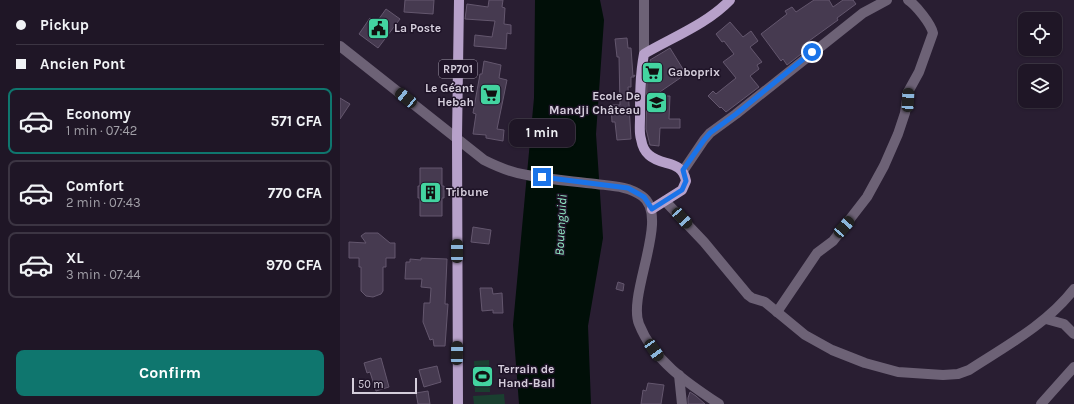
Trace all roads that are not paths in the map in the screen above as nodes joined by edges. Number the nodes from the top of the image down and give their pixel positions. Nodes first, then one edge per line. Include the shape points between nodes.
1 (459, 0) edge
2 (644, 0) edge
3 (730, 0) edge
4 (887, 0) edge
5 (908, 0) edge
6 (340, 46) edge
7 (644, 54) junction
8 (457, 138) junction
9 (683, 170) junction
10 (665, 201) junction
11 (652, 209) junction
12 (1074, 289) edge
13 (1056, 307) junction
14 (777, 312) junction
15 (1046, 319) junction
16 (1064, 324) junction
17 (1074, 334) edge
18 (1074, 367) edge
19 (680, 375) junction
20 (458, 404) edge
21 (682, 404) edge
22 (719, 404) edge
23 (1042, 404) edge

1 - 8 main road, RP701
2 - 7 street
3 - 7 main road via 712,15
4 - 9 street via 863,13 710,133
5 - 14 street via 933,33 919,72 908,92 898,134 867,197 833,240 817,253
6 - 8 street
7 - 9 main road via 640,91 640,137 643,147 650,157
8 - 11 street via 484,160 504,169 527,175 628,188 644,197
8 - 20 main road, RP701
9 - 10 main road via 686,181 682,190
10 - 11 main road
10 - 14 street via 704,242 748,295 765,302
11 - 19 street via 652,228 636,307 638,323 661,360
12 - 13 street
13 - 15 street
13 - 16 street
14 - 15 street via 805,336 865,363 898,372 943,375 969,370
15 - 16 street
16 - 17 street
18 - 23 street
19 - 21 street
19 - 22 street

